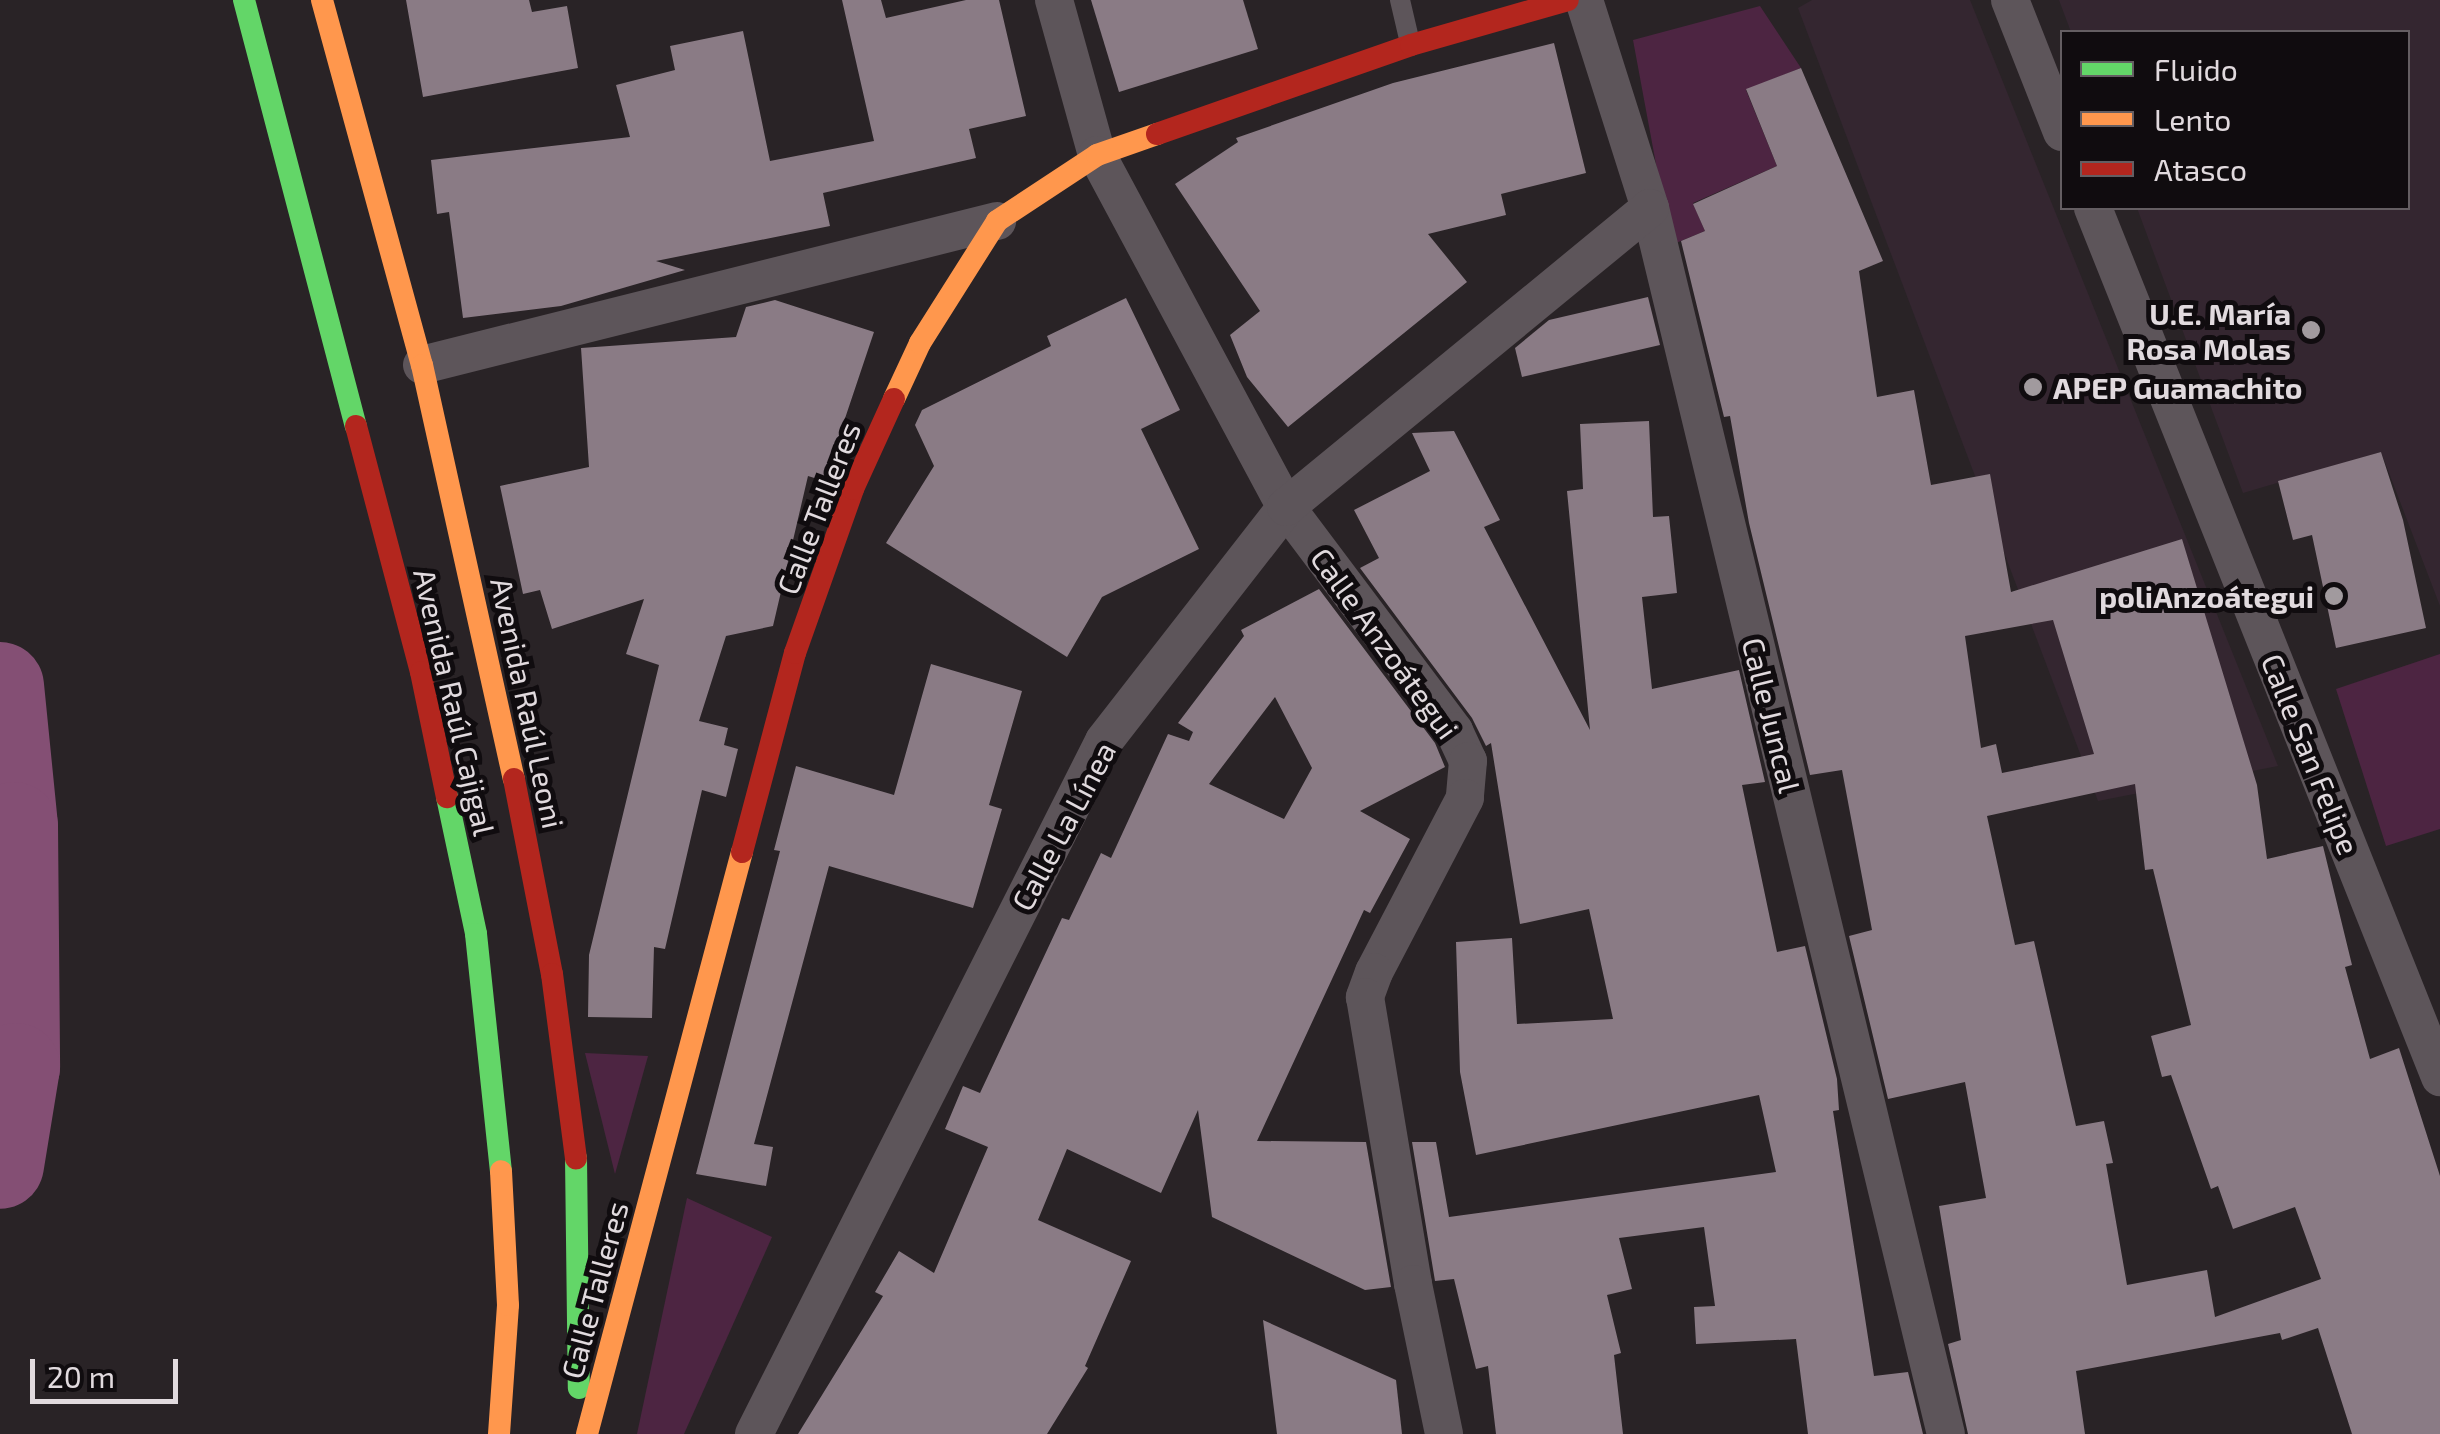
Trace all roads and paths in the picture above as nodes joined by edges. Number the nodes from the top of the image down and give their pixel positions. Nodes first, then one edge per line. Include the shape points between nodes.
1 (244, 0) edge
2 (322, 0) edge
3 (1054, 0) edge
4 (1400, 0) edge
5 (1568, 0) edge
6 (1584, 0) edge
7 (2010, 0) edge
8 (1410, 45) junction
9 (2060, 127) edge
10 (1097, 155) junction
11 (1650, 208) junction
12 (2094, 210) edge
13 (997, 222) junction
14 (422, 365) junction
15 (1286, 508) junction
16 (2440, 1077) edge
17 (499, 1434) edge
18 (576, 1434) edge
19 (587, 1434) edge
20 (754, 1434) edge
21 (1444, 1434) edge
22 (1946, 1434) edge

1 - 17 main road, Avenida Raúl Cajigal via 421,672 476,934 499,1136 508,1305
2 - 14 main road, Avenida Raúl Leoni
3 - 10 street, Calle Anzoátegui
4 - 8 lane
5 - 8 main road, Calle Talleres
6 - 11 street, Calle Juncal
7 - 9 street
8 - 10 main road, Calle Talleres
10 - 13 main road, Calle Talleres
10 - 15 street, Calle Anzoátegui
11 - 15 street, Calle La Línea
11 - 22 street, Calle Juncal
12 - 16 street, Calle San Felipe
13 - 14 street
13 - 19 main road, Calle Talleres via 920,342 853,488 794,652
14 - 18 main road, Avenida Raúl Leoni via 552,974 578,1176
15 - 20 street, Calle La Línea via 1104,742
15 - 21 street, Calle Anzoátegui via 1454,731 1468,762 1465,798 1366,996

